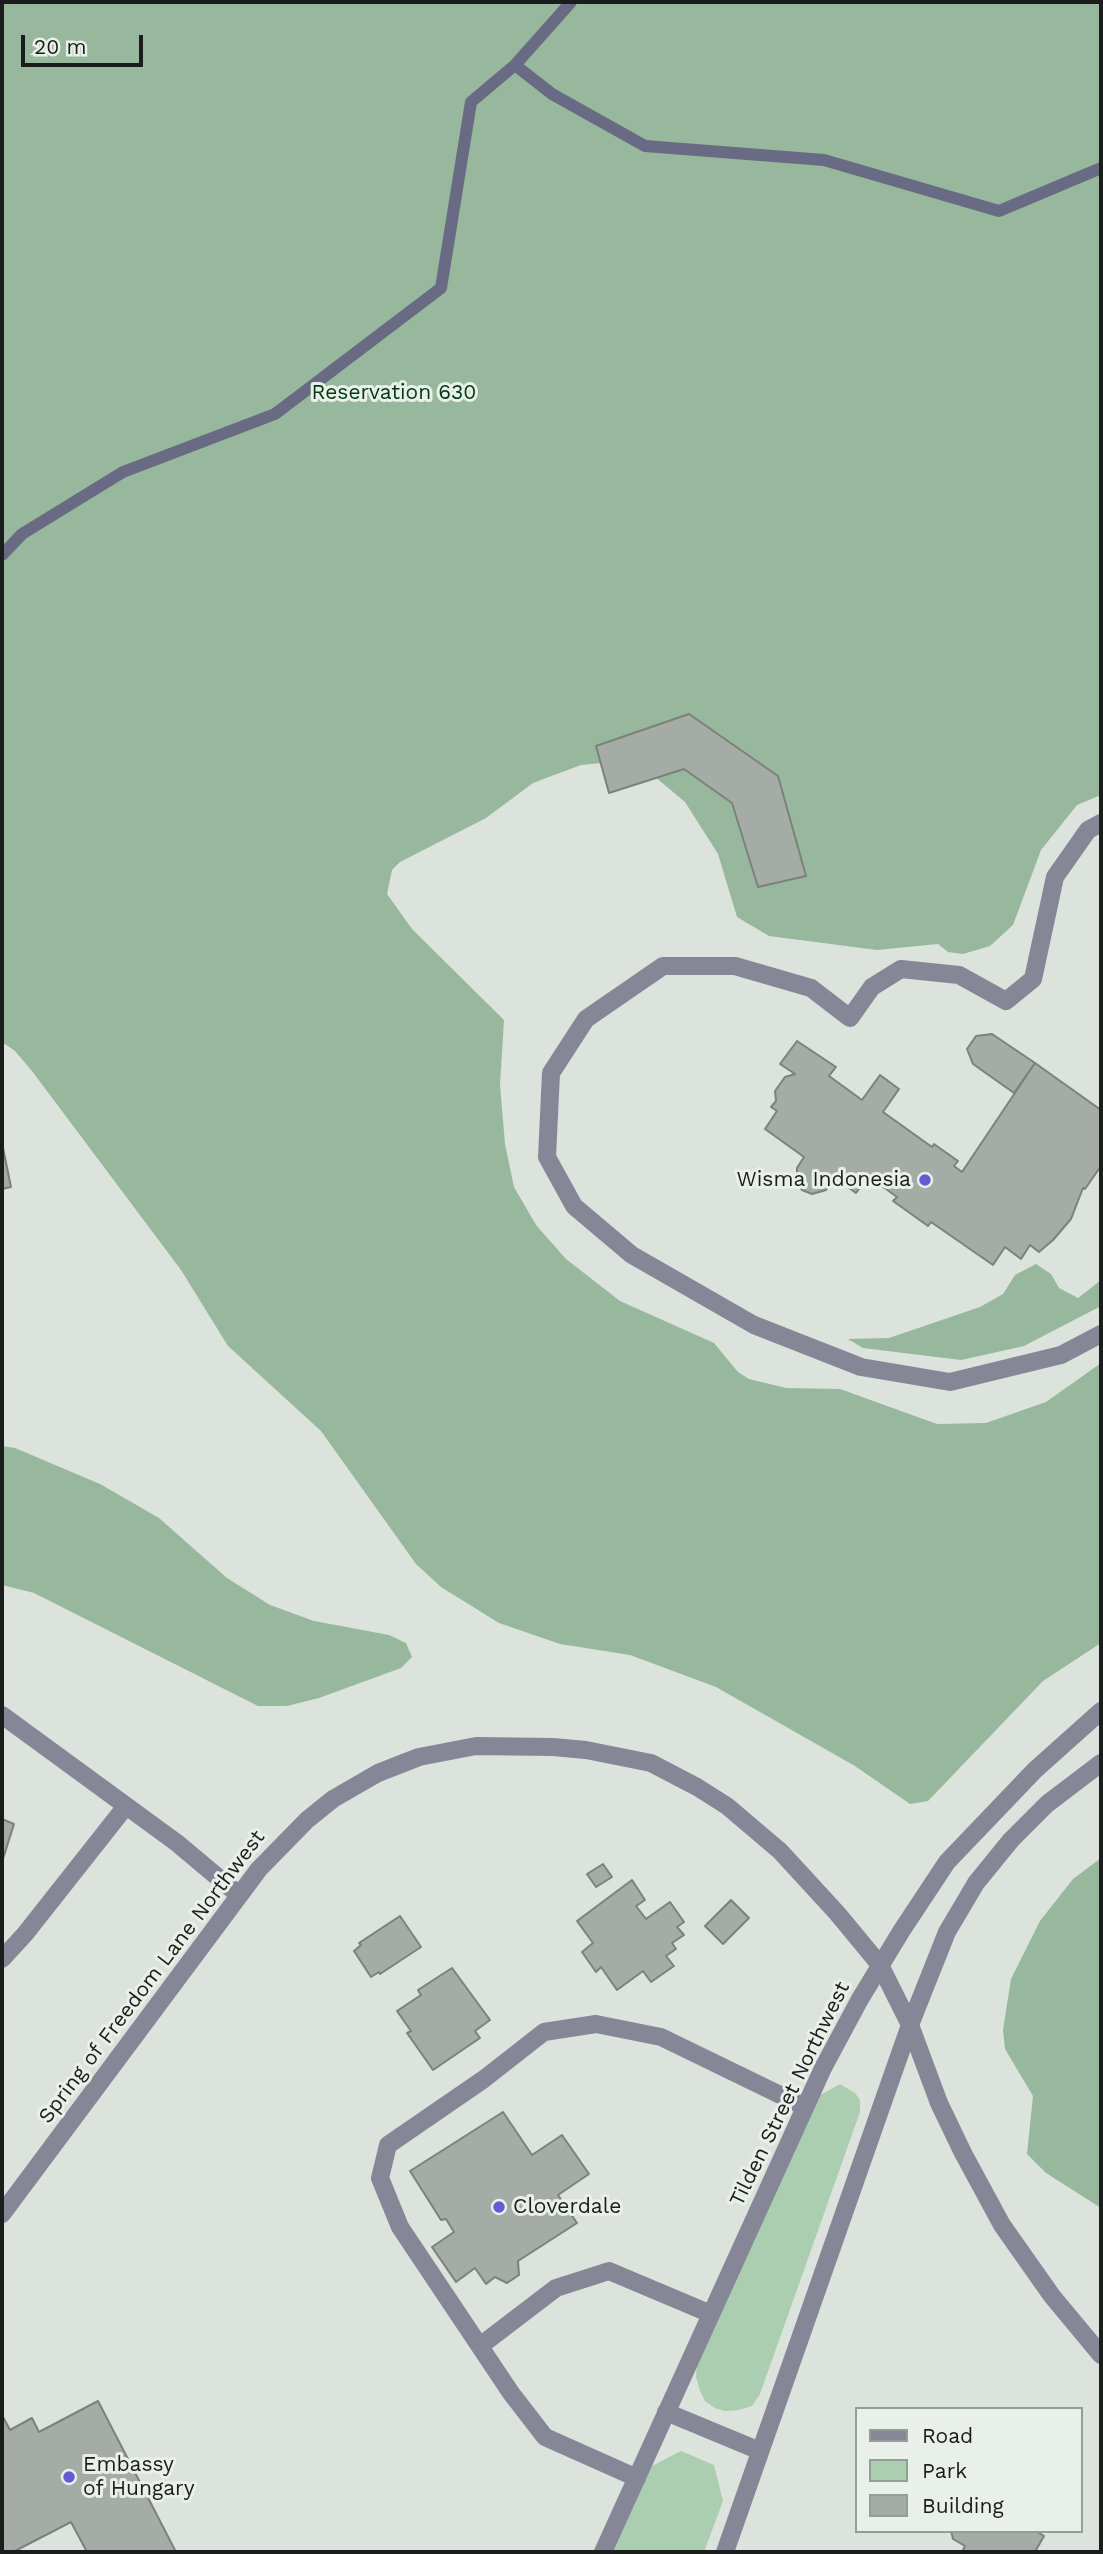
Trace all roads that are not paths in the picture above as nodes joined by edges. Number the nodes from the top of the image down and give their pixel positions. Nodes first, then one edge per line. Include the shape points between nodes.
1 (1101, 823) edge
2 (1101, 1334) edge
3 (1101, 1711) edge
4 (2, 1715) edge
5 (1101, 1763) edge
6 (127, 1806) junction
7 (239, 1895) junction
8 (2, 1959) edge
9 (880, 1965) junction
10 (910, 2025) junction
11 (805, 2107) junction
12 (2, 2214) edge
13 (711, 2314) junction
14 (480, 2346) junction
15 (1101, 2355) edge
16 (666, 2412) junction
17 (760, 2451) junction
18 (637, 2478) junction
19 (603, 2552) edge
20 (725, 2552) edge

1 - 2 street via 1088,830 1055,877 1033,979 1006,1001 959,975 901,969 872,987 850,1018 811,988 734,966 663,966 586,1019 551,1073 547,1157 574,1206 632,1255 754,1325 861,1367 950,1382 1061,1355
3 - 9 street, Tilden Street Northwest via 1027,1777 947,1862
4 - 6 street
5 - 10 street via 1026,1824 976,1883 947,1932
6 - 7 street
6 - 8 street
7 - 9 street, Spring of Freedom Lane Northwest via 300,1826 378,1773 419,1757 476,1746 603,1752 651,1763 727,1806 763,1835 838,1913
7 - 12 street, Spring of Freedom Lane Northwest
9 - 10 street, Spring of Freedom Lane Northwest
9 - 11 street, Tilden Street Northwest via 839,2034
10 - 15 street, Spring of Freedom Lane Northwest via 939,2103 1002,2225
10 - 17 street
11 - 13 street, Tilden Street Northwest
11 - 14 street via 660,2037 596,2024 544,2032 388,2145 380,2178 400,2227
13 - 14 street via 609,2271 556,2288
13 - 16 street, Tilden Street Northwest
14 - 18 street via 545,2437
16 - 17 street
16 - 18 street, Tilden Street Northwest
17 - 20 street
18 - 19 street, Tilden Street Northwest

